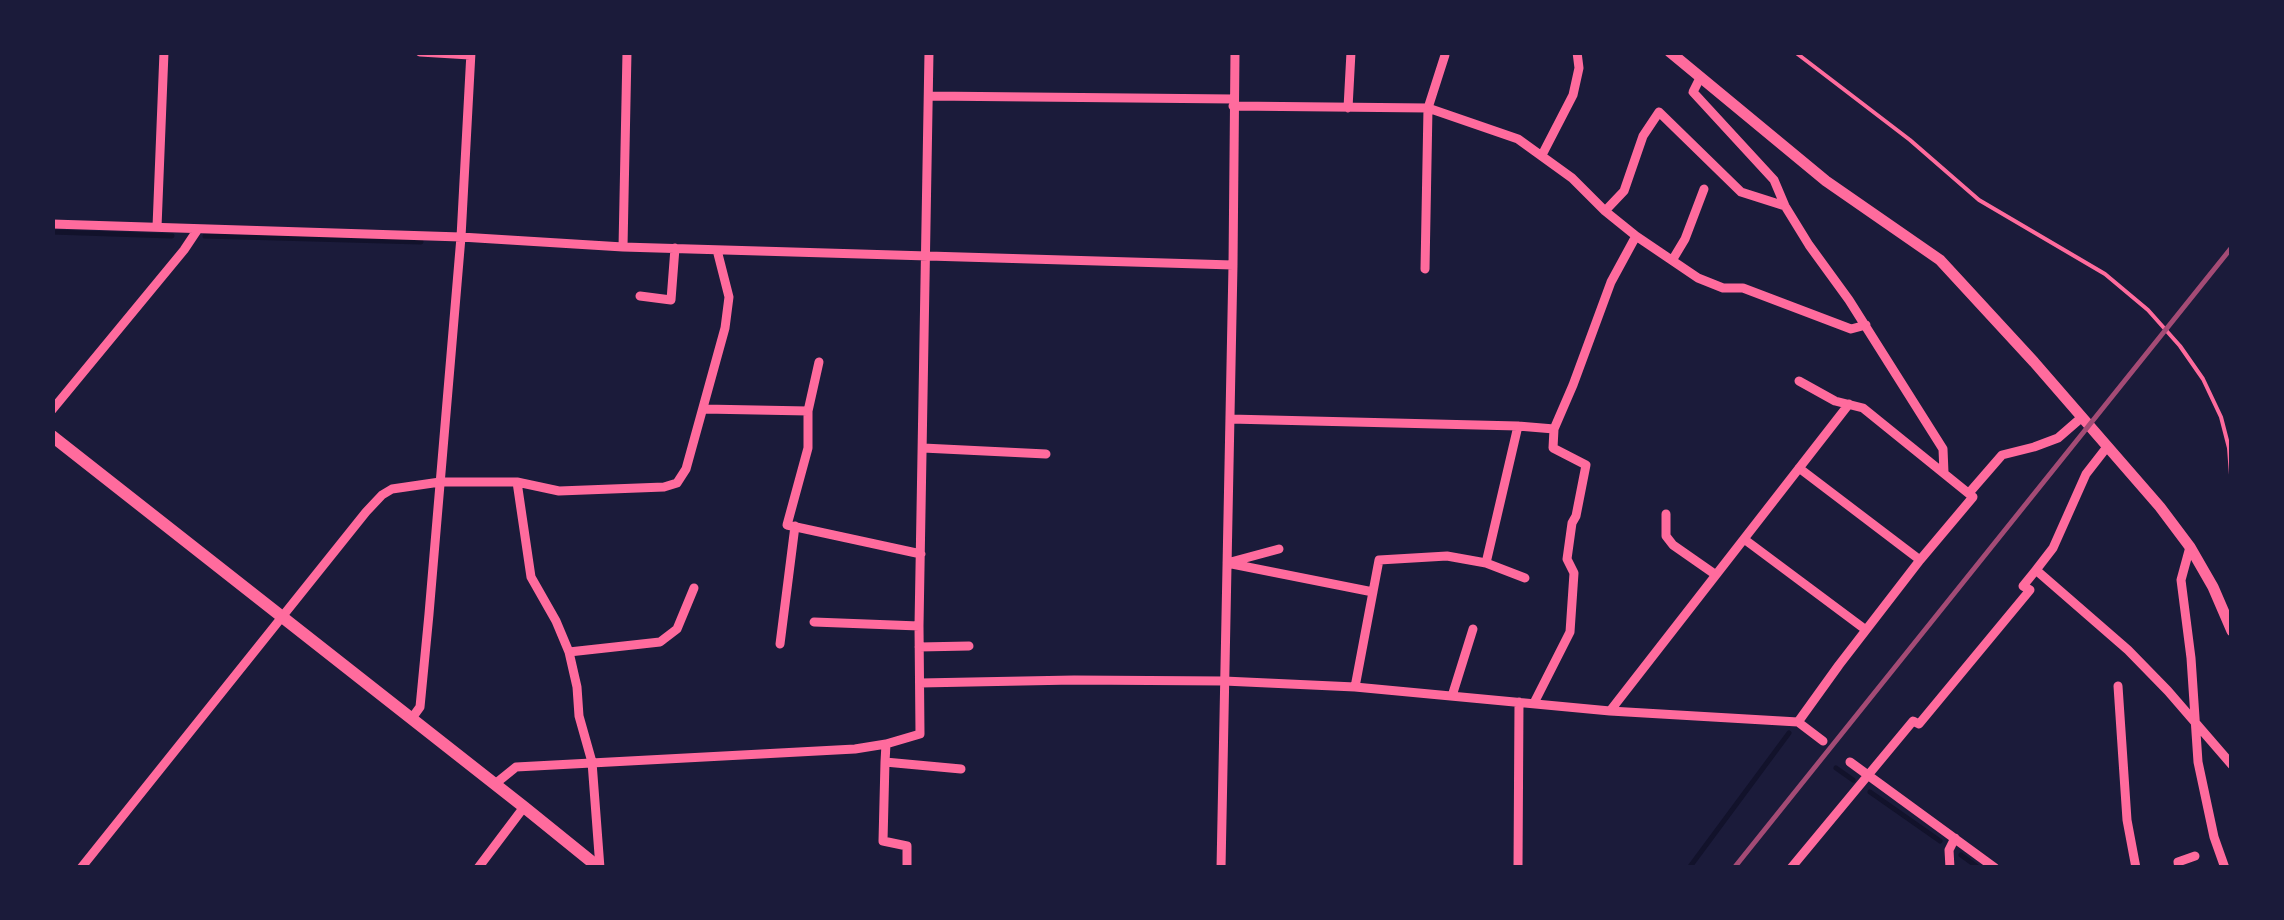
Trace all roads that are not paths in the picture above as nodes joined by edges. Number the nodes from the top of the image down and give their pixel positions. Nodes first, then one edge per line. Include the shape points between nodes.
1 (164, 52) edge
2 (420, 52) edge
3 (626, 52) edge
4 (929, 52) edge
5 (1235, 52) edge
6 (1351, 52) edge
7 (1578, 52) edge
8 (1670, 52) edge
9 (470, 54) edge
10 (1446, 55) edge
11 (1700, 78) junction
12 (929, 96) junction
13 (1233, 103) junction
14 (1348, 108) junction
15 (1428, 108) junction
16 (1542, 155) junction
17 (1704, 189) dead end
18 (1785, 206) junction
19 (1606, 211) junction
20 (52, 224) edge
21 (157, 227) junction
22 (198, 228) junction
23 (1636, 236) junction
24 (461, 237) junction
25 (623, 247) junction
26 (675, 248) junction
27 (717, 250) junction
28 (927, 256) junction
29 (1673, 259) junction
30 (1234, 265) junction
31 (1425, 269) dead end
32 (640, 296) dead end
33 (1866, 325) junction
34 (819, 362) dead end
35 (1798, 381) dead end
36 (1848, 404) junction
37 (704, 409) junction
38 (52, 410) edge
39 (808, 411) junction
40 (1230, 418) junction
41 (2080, 418) junction
42 (1518, 426) junction
43 (1554, 430) junction
44 (52, 436) edge
45 (2107, 447) junction
46 (923, 448) junction
47 (1046, 454) dead end
48 (1799, 468) junction
49 (1944, 473) junction
50 (440, 482) junction
51 (517, 482) junction
52 (1969, 493) junction
53 (1666, 514) dead end
54 (795, 526) junction
55 (1744, 539) junction
56 (2190, 546) junction
57 (1279, 549) dead end
58 (921, 554) junction
59 (1920, 560) junction
60 (1227, 563) junction
61 (1486, 563) junction
62 (2036, 570) junction
63 (1716, 574) junction
64 (1526, 578) dead end
65 (694, 588) dead end
66 (1374, 592) junction
67 (282, 616) junction
68 (814, 622) dead end
69 (918, 626) junction
70 (1474, 629) dead end
71 (1866, 630) junction
72 (2232, 632) edge
73 (780, 644) dead end
74 (919, 646) junction
75 (969, 646) dead end
76 (569, 652) junction
77 (1224, 681) junction
78 (920, 682) junction
79 (2118, 686) dead end
80 (1355, 687) junction
81 (1452, 696) junction
82 (1518, 702) junction
83 (1534, 703) junction
84 (1610, 711) junction
85 (412, 718) junction
86 (1798, 722) junction
87 (2194, 723) junction
88 (1823, 741) dead end
89 (886, 744) junction
90 (592, 762) junction
91 (885, 762) junction
92 (1850, 762) dead end
93 (2232, 765) edge
94 (961, 770) dead end
95 (1870, 775) junction
96 (495, 784) junction
97 (524, 807) junction
98 (1954, 838) junction
99 (2195, 856) dead end
100 (595, 866) edge
101 (80, 868) edge
102 (478, 868) edge
103 (907, 868) edge
104 (1221, 868) edge
105 (1518, 868) edge
106 (1791, 868) edge
107 (1950, 868) edge
108 (1996, 868) edge
109 (2136, 868) edge
110 (2179, 868) edge
111 (2225, 868) edge

1 - 21 street
2 - 9 street
3 - 25 street
4 - 12 street
5 - 13 street
6 - 14 street
7 - 16 street via 1573,94
8 - 11 street
9 - 24 street
10 - 15 street
11 - 18 street via 1693,92 1774,180
11 - 41 street via 1826,181 1940,260
12 - 13 street
12 - 28 street
13 - 14 street
13 - 30 street
14 - 15 street
15 - 16 street via 1518,139
15 - 31 street
16 - 19 street
17 - 29 street
18 - 19 street via 1740,192 1659,112 1624,191
18 - 33 street
19 - 23 street
20 - 21 street
21 - 22 street
22 - 24 street
22 - 38 street
23 - 29 street
23 - 43 street via 1611,282
24 - 25 street
24 - 50 street
25 - 26 street
26 - 27 street
26 - 32 street via 671,300
27 - 28 street
27 - 37 street via 729,298
28 - 30 street
28 - 46 street
29 - 33 street via 1724,288 1743,288 1851,329
30 - 40 street
33 - 49 street via 1943,450
34 - 39 street
35 - 36 street
36 - 48 street
36 - 49 street via 1863,408
37 - 39 street
37 - 51 street via 678,483 559,492
39 - 54 street via 808,448 787,524
40 - 42 street
40 - 60 street
41 - 45 street
41 - 52 street via 2058,438 2002,455
42 - 43 street
42 - 61 street
43 - 83 street via 1552,448 1586,466 1567,559 1574,572 1570,632
44 - 67 main road
45 - 56 street
45 - 62 street
46 - 47 street
46 - 58 street
48 - 55 street
48 - 59 street
49 - 52 street
50 - 51 street
50 - 67 street via 382,495
50 - 85 street via 420,707
51 - 76 street via 531,577
52 - 59 street via 1973,497
53 - 63 street via 1673,545
54 - 58 street
54 - 73 street
55 - 63 street
55 - 71 street
56 - 72 street
56 - 87 street via 2181,580
57 - 60 street
58 - 69 street
59 - 71 street
60 - 66 street
60 - 77 street
61 - 64 street
61 - 66 street via 1447,556 1380,560
62 - 87 street via 2128,650
62 - 95 street via 2023,586 2030,590
63 - 84 street
65 - 76 street via 677,629 660,642
66 - 80 street
67 - 85 main road
67 - 101 street
68 - 69 street
69 - 74 street
70 - 81 street
71 - 86 street
74 - 75 street
74 - 78 street
76 - 90 street
77 - 78 street
77 - 80 street
77 - 104 street
78 - 89 street via 920,734
79 - 109 street
80 - 81 street
81 - 82 street
82 - 83 street
82 - 105 street
83 - 84 street
84 - 86 street
85 - 96 main road
86 - 88 street
87 - 93 street
87 - 111 street
89 - 90 street
89 - 91 street
90 - 96 street via 516,767
90 - 100 street
91 - 94 street
91 - 103 street via 883,841 907,846
92 - 95 street
95 - 98 street
95 - 106 street
96 - 97 main road
97 - 100 main road
97 - 102 street
98 - 107 street
98 - 108 street
99 - 110 street via 2178,862

